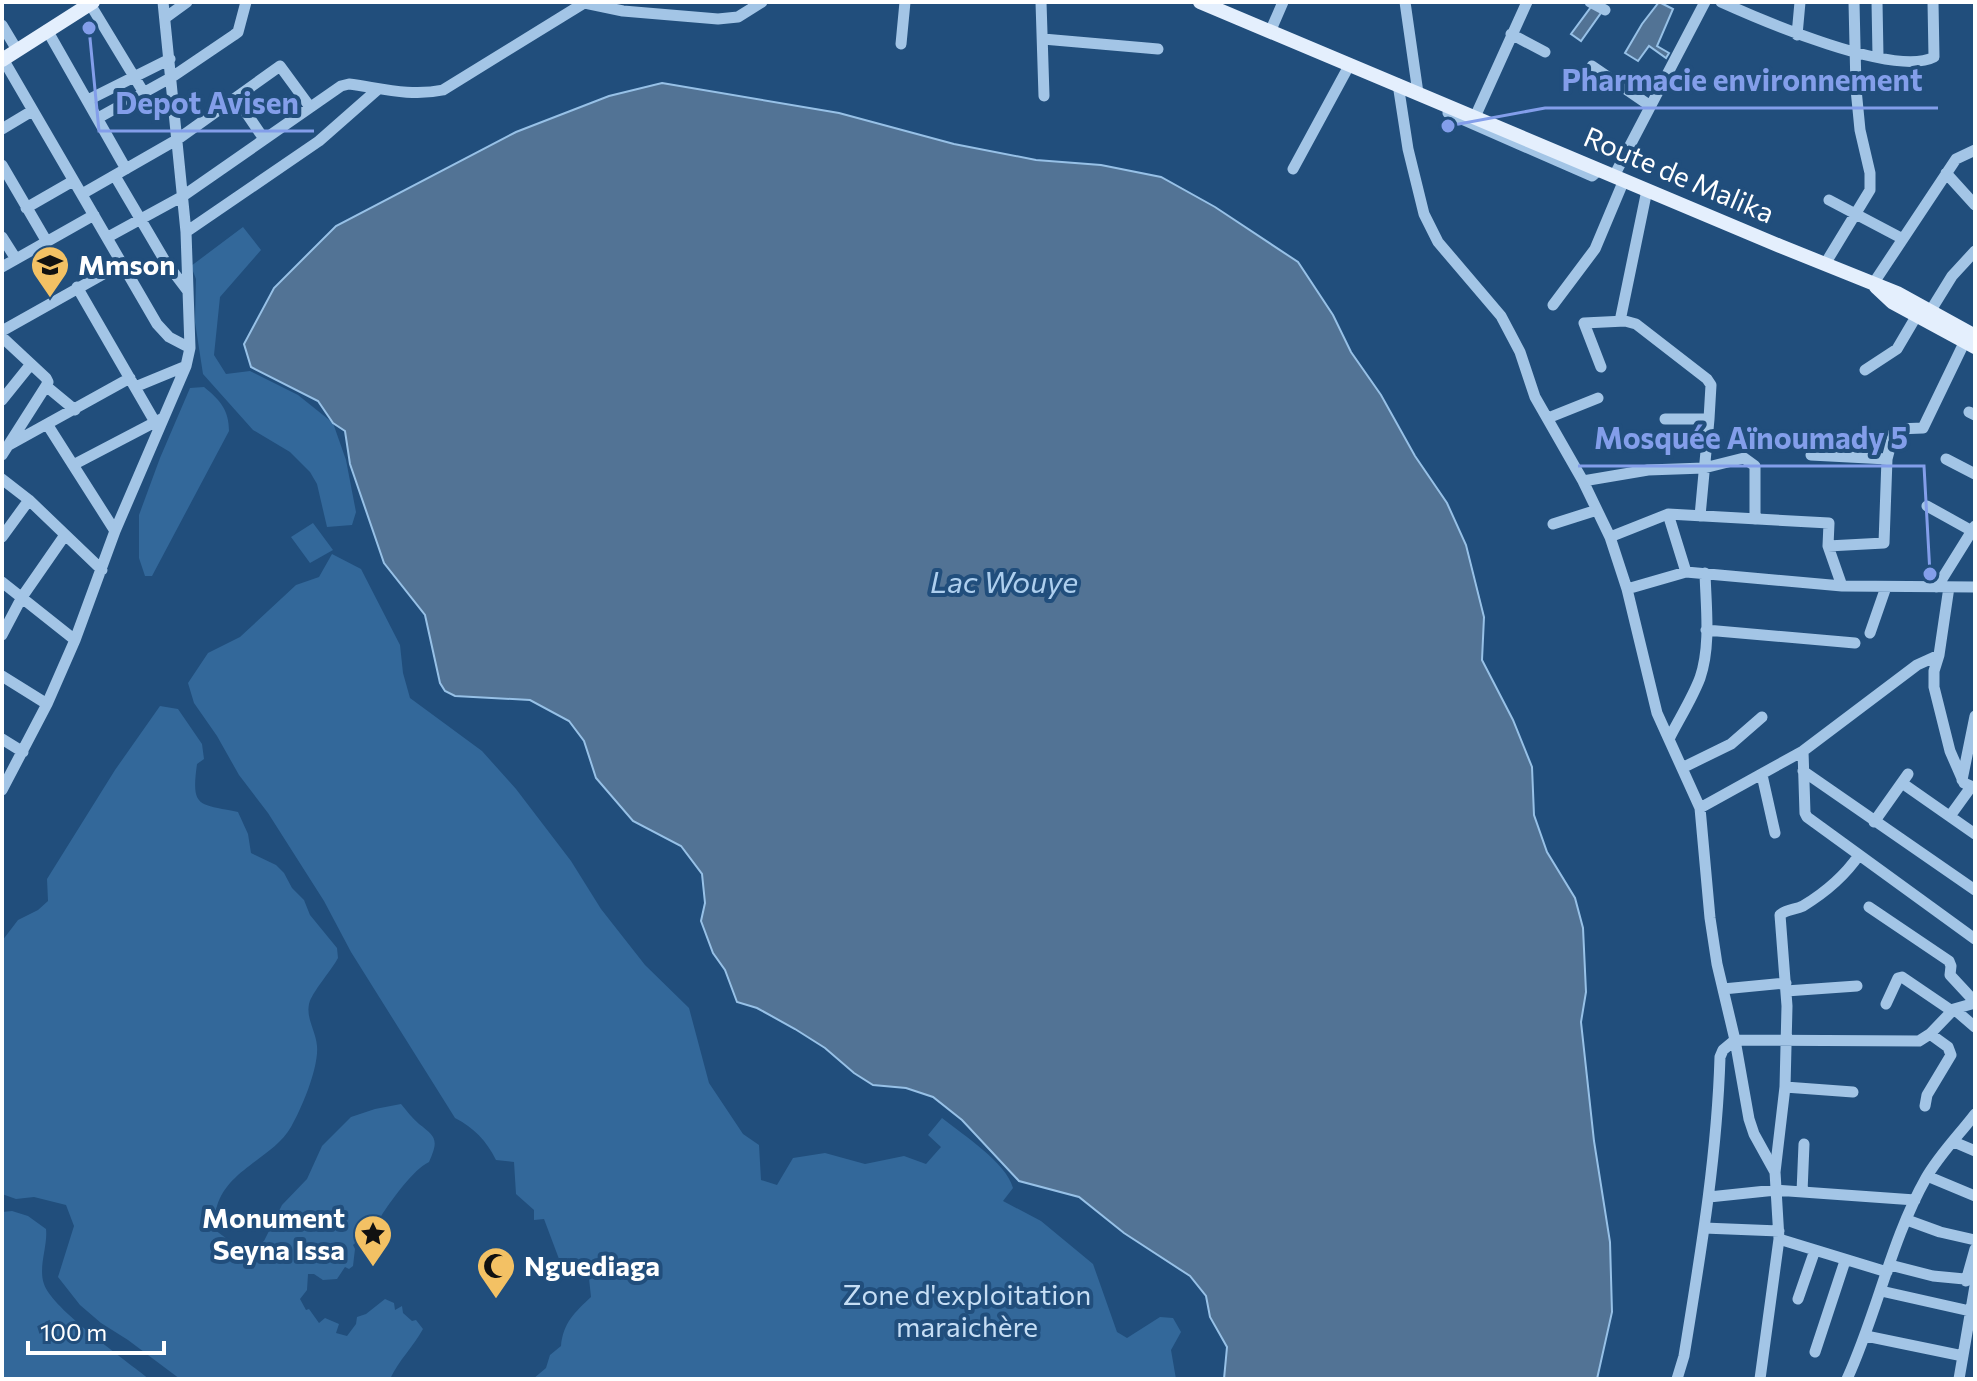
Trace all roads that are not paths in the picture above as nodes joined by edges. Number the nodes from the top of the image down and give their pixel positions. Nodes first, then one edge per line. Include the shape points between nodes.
1 (163, 2) edge
2 (187, 2) edge
3 (246, 2) edge
4 (762, 2) edge
5 (905, 2) edge
6 (1041, 2) edge
7 (1200, 2) edge
8 (1283, 2) edge
9 (1405, 2) edge
10 (1527, 2) edge
11 (1590, 2) edge
12 (1705, 2) edge
13 (1721, 2) edge
14 (1800, 2) edge
15 (1854, 2) edge
16 (1877, 2) edge
17 (1933, 2) edge
18 (91, 3) edge
19 (582, 3) edge
20 (640, 7) edge
21 (1605, 10) dead end
22 (165, 18) junction
23 (2, 25) edge
24 (47, 30) junction
25 (1270, 32) junction
26 (1511, 34) junction
27 (1797, 35) junction
28 (1043, 39) junction
29 (901, 44) dead end
30 (1158, 49) dead end
31 (17, 50) junction
32 (1545, 52) dead end
33 (1856, 52) junction
34 (1878, 56) junction
35 (170, 59) junction
36 (2, 60) edge
37 (1350, 64) junction
38 (1592, 66) dead end
39 (135, 76) junction
40 (172, 77) junction
41 (1398, 84) junction
42 (377, 90) junction
43 (144, 93) junction
44 (1418, 93) junction
45 (1044, 96) dead end
46 (236, 98) junction
47 (88, 100) junction
48 (1434, 100) junction
49 (1649, 105) junction
50 (310, 107) junction
51 (32, 111) junction
52 (1475, 117) junction
53 (98, 118) junction
54 (2, 129) edge
55 (178, 139) junction
56 (264, 139) junction
57 (1975, 150) edge
58 (2, 165) edge
59 (126, 169) junction
60 (1293, 169) dead end
61 (1599, 170) junction
62 (1946, 173) junction
63 (115, 176) junction
64 (1619, 178) junction
65 (73, 181) junction
66 (7, 186) edge
67 (1647, 190) junction
68 (82, 194) junction
69 (183, 196) junction
70 (1829, 200) dead end
71 (1975, 205) edge
72 (26, 208) junction
73 (1856, 214) junction
74 (94, 215) junction
75 (141, 219) junction
76 (186, 232) junction
77 (2, 237) edge
78 (108, 237) junction
79 (1903, 239) junction
80 (47, 242) junction
81 (1975, 251) edge
82 (16, 259) junction
83 (123, 263) junction
84 (1825, 264) junction
85 (2, 267) edge
86 (1873, 284) junction
87 (77, 287) junction
88 (188, 291) junction
89 (1553, 305) dead end
90 (1924, 312) junction
91 (1620, 321) junction
92 (2, 331) edge
93 (2, 337) edge
94 (1972, 341) edge
95 (190, 348) junction
96 (31, 364) junction
97 (186, 366) junction
98 (1601, 367) dead end
99 (1865, 370) dead end
100 (132, 383) junction
101 (46, 386) junction
102 (1598, 398) dead end
103 (2, 400) edge
104 (75, 410) junction
105 (1548, 418) junction
106 (1665, 419) dead end
107 (1709, 419) junction
108 (160, 420) junction
109 (47, 424) junction
110 (5, 450) edge
111 (1811, 455) dead end
112 (1887, 459) junction
113 (1946, 459) dead end
114 (73, 465) junction
115 (1704, 468) junction
116 (1975, 474) edge
117 (2, 479) edge
118 (1583, 481) junction
119 (29, 500) junction
120 (1927, 506) dead end
121 (1597, 510) junction
122 (1668, 514) junction
123 (1700, 516) junction
124 (1755, 519) junction
125 (1553, 524) dead end
126 (1974, 528) edge
127 (115, 531) junction
128 (3, 532) edge
129 (65, 535) junction
130 (1610, 537) junction
131 (1828, 546) junction
132 (102, 570) junction
133 (1686, 572) junction
134 (1705, 573) junction
135 (2, 582) edge
136 (1842, 586) junction
137 (1886, 587) junction
138 (1943, 587) junction
139 (1975, 587) edge
140 (1627, 589) junction
141 (22, 597) junction
142 (1706, 630) junction
143 (1870, 633) dead end
144 (2, 635) edge
145 (75, 640) junction
146 (1855, 643) dead end
147 (1939, 655) junction
148 (2, 676) edge
149 (47, 704) junction
150 (1975, 716) edge
151 (1762, 717) dead end
152 (2, 739) edge
153 (1669, 739) junction
154 (1947, 740) junction
155 (1970, 742) junction
156 (1803, 751) junction
157 (23, 752) junction
158 (1682, 768) junction
159 (1803, 771) junction
160 (1762, 775) junction
161 (1969, 785) edge
162 (2, 790) edge
163 (1700, 808) junction
164 (1950, 816) junction
165 (1874, 822) junction
166 (1775, 833) dead end
167 (1975, 834) edge
168 (1859, 855) junction
169 (1975, 890) edge
170 (1869, 907) dead end
171 (1975, 939) edge
172 (1857, 986) dead end
173 (1786, 987) junction
174 (1723, 989) junction
175 (1975, 1002) edge
176 (1886, 1004) dead end
177 (1953, 1010) junction
178 (1975, 1027) edge
179 (1930, 1034) junction
180 (1735, 1040) junction
181 (1787, 1040) junction
182 (1785, 1087) junction
183 (1853, 1092) dead end
184 (1925, 1106) dead end
185 (1975, 1114) edge
186 (1954, 1142) junction
187 (1804, 1144) dead end
188 (1975, 1151) edge
189 (1775, 1172) junction
190 (1927, 1176) junction
191 (1776, 1190) junction
192 (1802, 1192) junction
193 (1975, 1196) edge
194 (1709, 1197) junction
195 (1915, 1200) junction
196 (1907, 1220) junction
197 (1704, 1228) junction
198 (1779, 1235) junction
199 (1975, 1240) edge
200 (1975, 1249) edge
201 (1815, 1250) junction
202 (1845, 1261) junction
203 (1888, 1268) junction
204 (1972, 1282) edge
205 (1881, 1291) junction
206 (1798, 1299) dead end
207 (1970, 1311) junction
208 (1866, 1336) junction
209 (1815, 1352) dead end
210 (1963, 1356) junction
211 (1677, 1379) edge
212 (1760, 1379) edge
213 (1847, 1379) edge
214 (1959, 1379) edge

1 - 22 street
2 - 22 street
3 - 40 street via 238,32
4 - 20 street via 729,19
5 - 29 street
6 - 28 street
7 - 25 main road, Route de Malika
8 - 25 street
9 - 44 street
10 - 26 street
11 - 21 street
12 - 49 street
13 - 27 street
14 - 27 street
15 - 33 street
16 - 34 street
17 - 34 street via 1934,57 1913,62
18 - 24 main road
18 - 39 street
19 - 20 street
19 - 42 street via 443,90
22 - 35 street
23 - 31 street
24 - 31 main road
24 - 47 street
25 - 37 main road, Route de Malika
26 - 32 street
26 - 52 street
27 - 33 street
28 - 30 street
28 - 45 street
31 - 36 main road
33 - 34 street
33 - 73 street via 1870,190
35 - 39 street
35 - 40 street
36 - 51 street
37 - 41 main road, Route de Malika
37 - 60 street
38 - 49 street
39 - 43 street
39 - 47 street
40 - 43 street
40 - 55 street
41 - 44 main road, Route de Malika
41 - 105 street via 1416,191 1431,232 1501,316
42 - 50 street via 349,84
42 - 76 street via 319,141
43 - 53 street
44 - 48 main road, Route de Malika
46 - 50 street via 280,66
46 - 55 street
46 - 56 street
47 - 53 street
48 - 52 main road, Route de Malika
48 - 61 street via 1442,111 1509,141 1592,176
49 - 64 street
50 - 56 street
51 - 54 street
51 - 65 street
52 - 61 main road, Route de Malika
53 - 59 street
55 - 59 street
55 - 69 street
56 - 69 street
57 - 62 street via 1956,159
58 - 66 street
59 - 63 street
61 - 64 main road, Route de Malika
62 - 71 street
62 - 79 street
63 - 68 street
63 - 75 street
64 - 67 main road, Route de Malika
64 - 89 street via 1595,249
65 - 68 street
65 - 72 street
66 - 72 street
67 - 84 main road, Route de Malika
67 - 91 street
68 - 74 street
69 - 75 street
69 - 76 street
70 - 73 street
72 - 80 street
73 - 79 street
73 - 84 street
74 - 78 street
74 - 80 street
75 - 78 street
75 - 88 street
76 - 88 street
77 - 82 street
78 - 83 street
79 - 86 street
80 - 82 street
81 - 90 street
82 - 85 street
83 - 87 street
83 - 95 street via 163,332
84 - 86 main road, Route de Malika
86 - 90 main road, Route de Malika
87 - 92 street
87 - 100 street
88 - 95 street
90 - 94 main road, Route de Malika
90 - 99 street via 1897,349
91 - 98 street via 1584,323
91 - 107 street via 1642,328 1707,379
93 - 96 street
94 - 112 street via 1923,428 1897,429
95 - 97 street
96 - 101 street via 46,378
96 - 103 street
97 - 100 street
97 - 108 street
100 - 104 street
100 - 108 street
101 - 104 street
101 - 110 street
102 - 105 street
104 - 109 street
105 - 118 street
106 - 107 street
107 - 115 street
108 - 114 street
108 - 127 street
109 - 110 street
109 - 114 street
111 - 112 street
112 - 131 street via 1884,543
113 - 116 street
114 - 127 street
115 - 118 street
115 - 123 street
115 - 124 street via 1751,461
117 - 119 street
118 - 121 street
119 - 128 street
119 - 129 street
120 - 126 street
121 - 125 street
121 - 130 street
122 - 123 street
122 - 130 street
122 - 133 street
123 - 124 street
124 - 131 street via 1829,523
126 - 138 street
127 - 132 street
129 - 132 street
129 - 141 street
130 - 140 street
131 - 136 street
132 - 145 street
133 - 134 street
133 - 140 street
134 - 136 street
134 - 142 street
135 - 141 street
136 - 137 street
137 - 138 street
137 - 143 street
138 - 139 street
138 - 147 street
140 - 153 street via 1650,692
141 - 144 street
141 - 145 street
142 - 146 street
142 - 153 street via 1701,676
145 - 149 street
147 - 154 street via 1934,687
147 - 156 street via 1917,665
148 - 149 street
149 - 157 street
150 - 155 street
151 - 158 street via 1731,744
152 - 157 street
153 - 158 street
154 - 155 street
154 - 161 street
155 - 161 street
156 - 159 street
156 - 160 street
157 - 162 street
158 - 163 street
159 - 165 street
159 - 168 street via 1805,815
160 - 163 street
160 - 166 street
161 - 164 street
163 - 174 street
164 - 165 street via 1905,778
164 - 167 street
165 - 169 street
168 - 171 street
168 - 173 street via 1841,880 1780,915
170 - 175 street via 1949,961 1950,975
172 - 173 street
173 - 174 street
173 - 181 street
174 - 180 street
175 - 177 street
176 - 177 street via 1902,977
177 - 178 street
177 - 179 street
179 - 181 street via 1919,1041
179 - 184 street via 1951,1055
180 - 181 street
180 - 189 street via 1754,1134
180 - 194 street via 1720,1057
181 - 182 street
182 - 183 street
182 - 189 street
185 - 186 street
186 - 188 street
186 - 190 street
187 - 192 street
189 - 191 street
190 - 193 street
190 - 195 street
191 - 192 street
191 - 194 street
191 - 198 street
192 - 195 street
194 - 197 street
195 - 196 street
196 - 199 street
196 - 203 street
197 - 198 street
197 - 211 street
198 - 201 street
198 - 212 street
200 - 204 street
201 - 202 street
201 - 206 street
202 - 203 street
202 - 209 street
203 - 204 street
203 - 205 street
204 - 207 street
205 - 207 street
205 - 208 street
207 - 210 street
208 - 210 street
208 - 213 street
210 - 214 street

